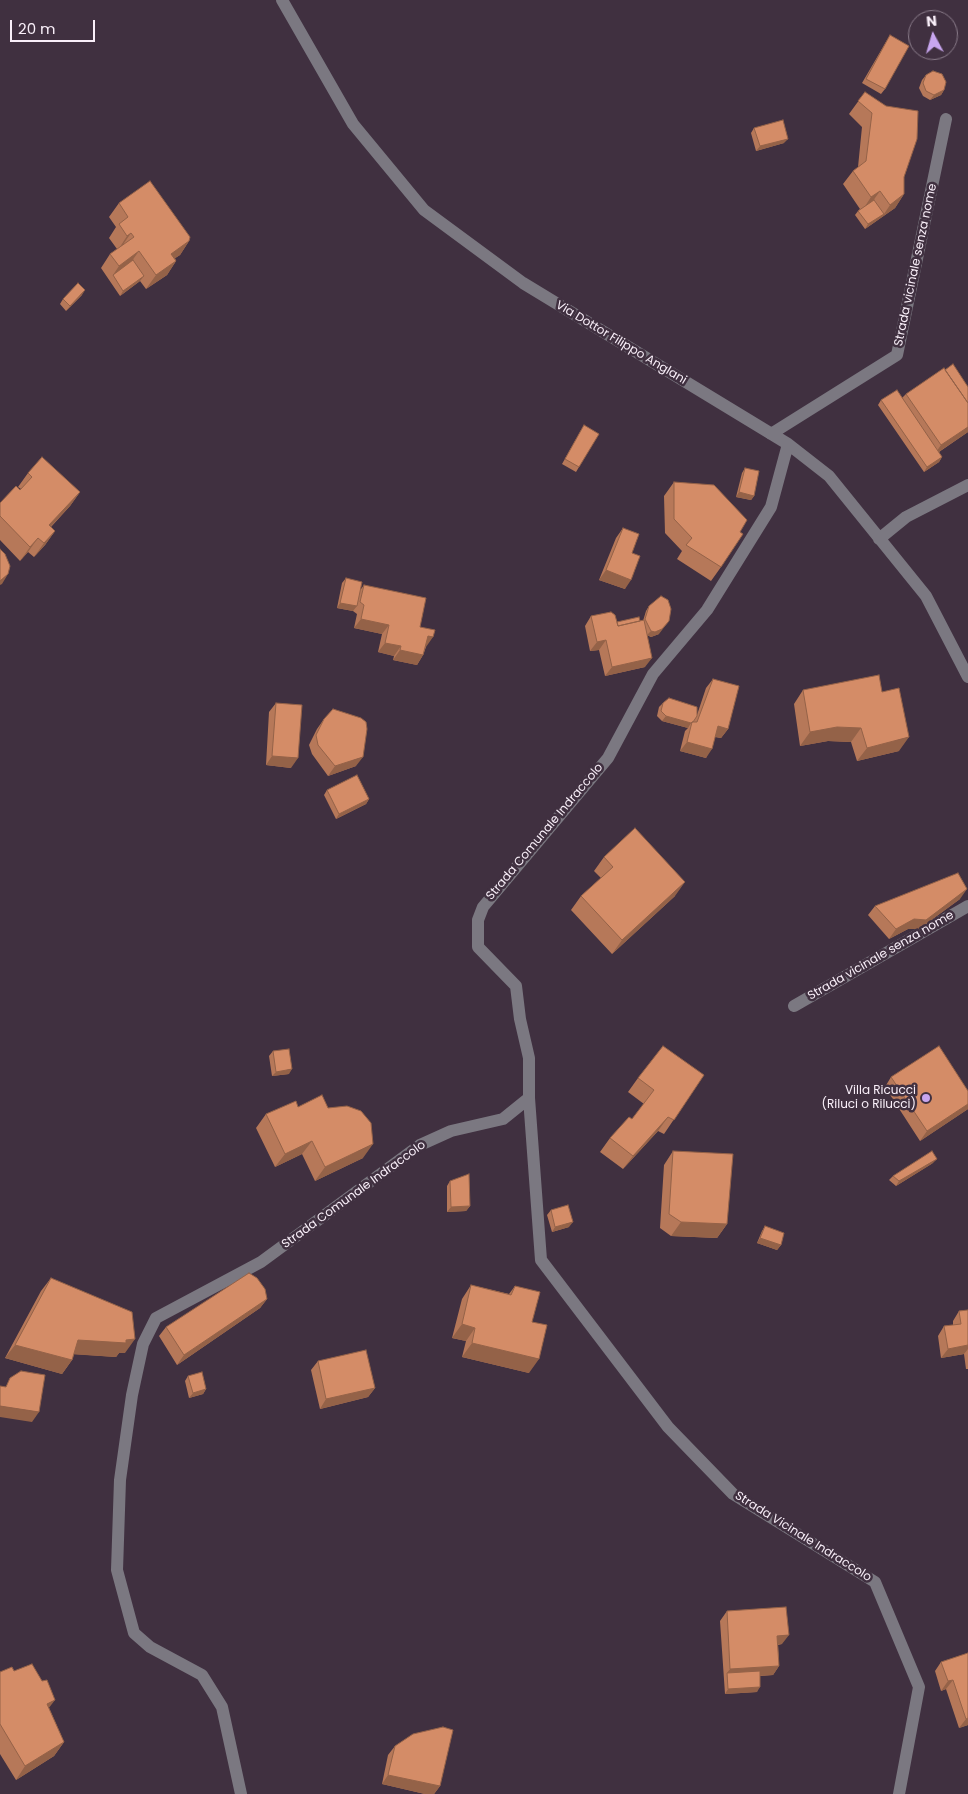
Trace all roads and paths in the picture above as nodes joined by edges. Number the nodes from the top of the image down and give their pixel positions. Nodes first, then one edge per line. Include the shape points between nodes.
1 (282, 0) edge
2 (946, 119) dead end
3 (771, 434) junction
4 (788, 444) junction
5 (968, 485) edge
6 (879, 539) junction
7 (968, 677) edge
8 (968, 906) edge
9 (794, 1006) dead end
10 (529, 1098) junction
11 (241, 1794) edge
12 (899, 1794) edge

1 - 3 street, Via Dottor Filippo Anglani via 353,124 424,210 523,283
2 - 3 street, Strada vicinale senza nome via 897,355
3 - 4 street, Via Dottor Filippo Anglani
4 - 6 street, Via Dottor Filippo Anglani via 829,476
4 - 10 street, Strada Comunale Indraccolo via 771,507 707,610 653,674 608,758 483,907 478,920 478,947 516,986 529,1058
5 - 6 street via 906,517
6 - 7 street, Via Dottor Filippo Anglani via 926,596
8 - 9 street, Strada vicinale senza nome
10 - 11 street, Strada Comunale Indraccolo via 503,1119 451,1131 420,1144 261,1262 156,1318 143,1344 120,1480 117,1570 134,1633 150,1647 202,1674 222,1707
10 - 12 street, Strada Vicinale Indraccolo via 541,1260 668,1427 733,1494 875,1582 919,1687

